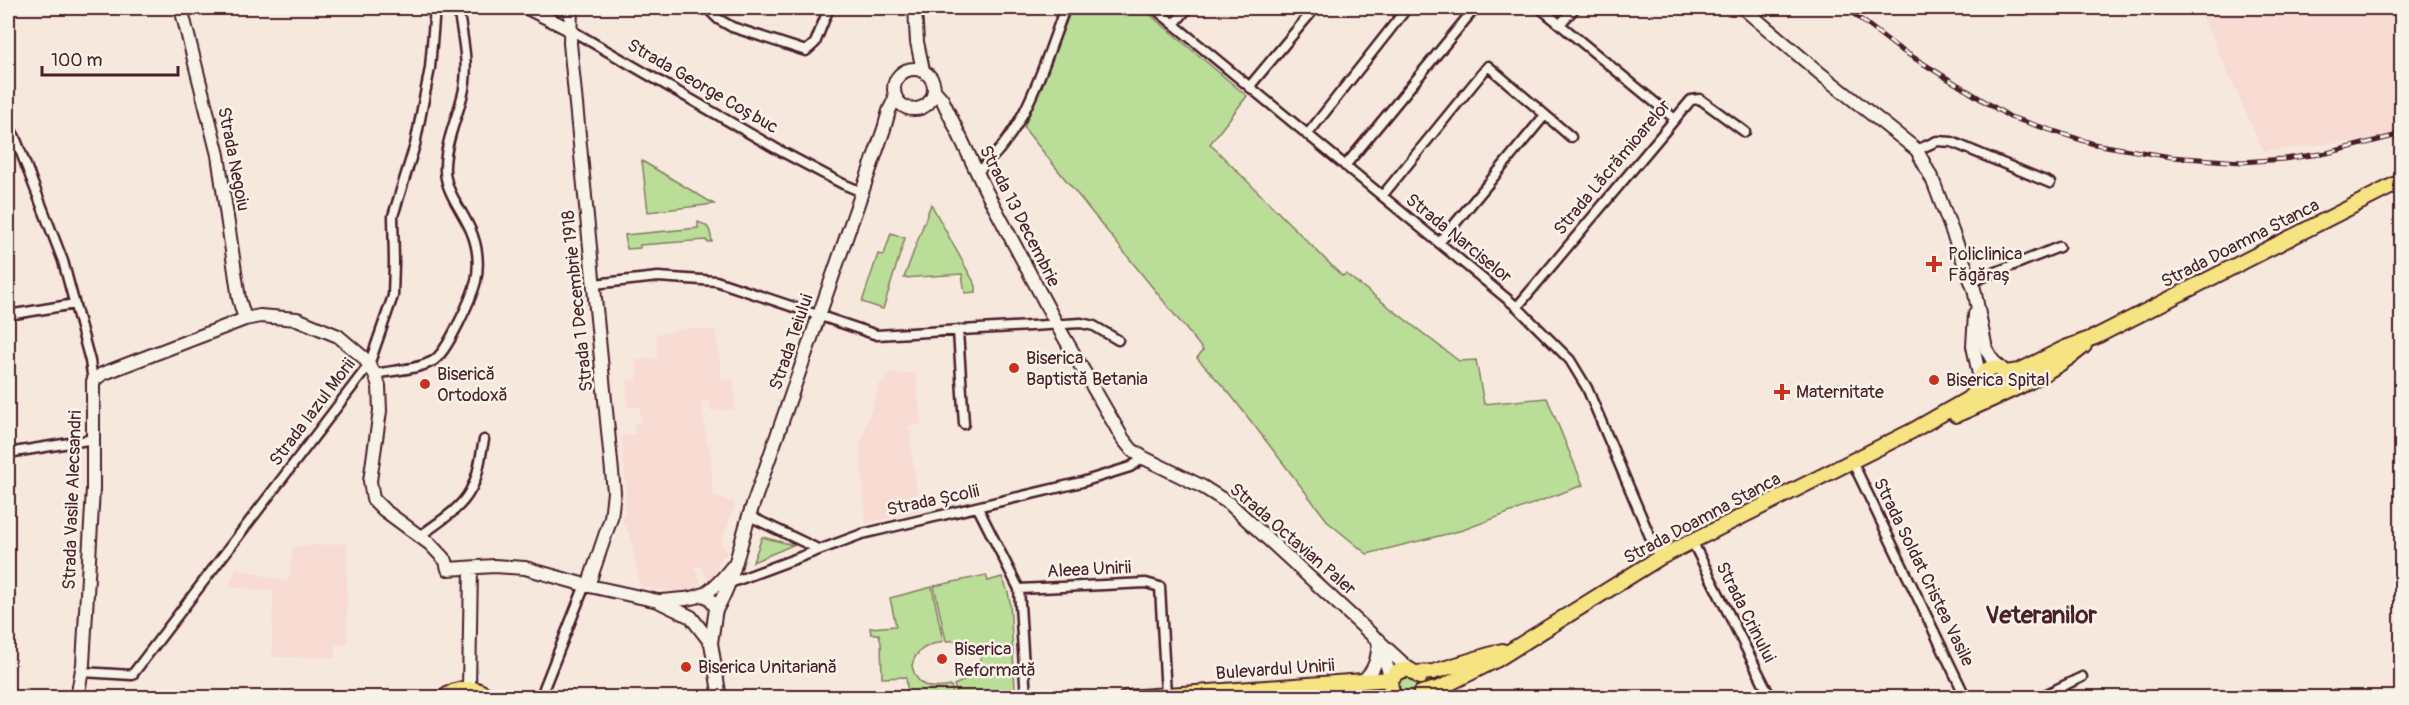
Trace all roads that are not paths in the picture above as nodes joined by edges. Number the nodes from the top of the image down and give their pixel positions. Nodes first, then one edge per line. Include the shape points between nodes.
1 (181, 8) edge
2 (435, 8) edge
3 (458, 8) edge
4 (526, 8) edge
5 (571, 8) edge
6 (707, 8) edge
7 (829, 8) edge
8 (915, 8) edge
9 (1065, 8) edge
10 (1154, 8) edge
11 (1188, 8) edge
12 (1315, 8) edge
13 (1407, 8) edge
14 (1475, 8) edge
15 (1540, 8) edge
16 (1575, 8) edge
17 (1743, 8) edge
18 (1174, 24) junction
19 (1560, 24) junction
20 (569, 29) junction
21 (917, 42) junction
22 (923, 70) junction
23 (904, 71) junction
24 (1249, 87) junction
25 (934, 90) junction
26 (895, 98) junction
27 (928, 103) junction
28 (908, 109) junction
29 (1545, 115) junction
30 (1675, 119) junction
31 (953, 123) junction
32 (8, 124) edge
33 (884, 129) junction
34 (1745, 132) dead end
35 (1307, 135) junction
36 (1570, 137) dead end
37 (1917, 150) junction
38 (1345, 166) junction
39 (977, 172) junction
40 (2402, 181) edge
41 (2050, 183) dead end
42 (862, 192) junction
43 (1382, 196) junction
44 (1439, 243) junction
45 (2059, 247) dead end
46 (1971, 282) junction
47 (594, 284) junction
48 (1977, 301) junction
49 (75, 304) junction
50 (1517, 307) junction
51 (8, 315) edge
52 (819, 316) junction
53 (245, 319) junction
54 (1057, 325) junction
55 (958, 331) junction
56 (2095, 337) junction
57 (1118, 340) dead end
58 (372, 369) junction
59 (2004, 371) junction
60 (93, 381) junction
61 (1980, 382) junction
62 (2001, 394) junction
63 (964, 424) dead end
64 (1912, 431) junction
65 (94, 439) junction
66 (484, 440) dead end
67 (8, 453) edge
68 (1144, 458) junction
69 (1852, 461) junction
70 (978, 508) junction
71 (749, 516) junction
72 (420, 536) junction
73 (1692, 541) junction
74 (818, 549) junction
75 (1659, 558) junction
76 (733, 566) junction
77 (476, 567) junction
78 (730, 583) junction
79 (586, 586) junction
80 (1019, 589) junction
81 (698, 597) junction
82 (658, 601) junction
83 (715, 612) junction
84 (694, 619) junction
85 (1378, 640) junction
86 (711, 643) junction
87 (1516, 648) junction
88 (1413, 671) junction
89 (82, 672) junction
90 (2082, 677) dead end
91 (1391, 679) junction
92 (1362, 681) junction
93 (469, 688) junction
94 (544, 688) dead end
95 (1166, 695) junction
96 (1420, 695) edge
97 (77, 698) edge
98 (443, 698) edge
99 (490, 698) edge
100 (720, 698) edge
101 (1026, 698) edge
102 (1126, 698) edge
103 (1360, 698) edge
104 (1389, 698) edge
105 (1394, 698) edge
106 (1771, 698) edge
107 (1966, 698) edge
108 (2038, 698) edge

1 - 53 main road, Strada Negoiu via 218,155
2 - 58 street, Strada Iazul Morii via 430,68 415,145 393,216 393,296
3 - 58 street via 465,73 445,175 476,245 476,281 437,358 421,365
4 - 20 main road, Strada George Coșbuc
5 - 20 main road, Strada 1 Decembrie 1918
6 - 7 street via 732,27 806,51 815,43
8 - 21 main road
9 - 39 street via 1021,118 999,151
10 - 18 street, Strada Narciselor
11 - 18 street
12 - 24 street
13 - 35 street
14 - 38 street
15 - 19 street
16 - 19 street
17 - 37 main road
18 - 24 street, Strada Narciselor
19 - 30 street
20 - 42 street, Strada George Coșbuc via 775,148
20 - 47 main road, Strada 1 Decembrie 1918
21 - 22 main road
21 - 23 main road
22 - 23 main road
22 - 25 main road via 932,79
23 - 26 main road via 895,81
24 - 35 street, Strada Narciselor
25 - 27 main road
25 - 31 main road, Strada 13 Decembrie
26 - 28 main road
26 - 33 main road, Strada Teiului
27 - 28 main road via 919,109
27 - 31 main road, Strada 13 Decembrie via 942,110
28 - 33 main road, Strada Teiului via 897,114
29 - 36 street
29 - 43 street via 1488,66
29 - 44 street
30 - 34 street, Strada Lăcrămioarelor via 1695,98
30 - 50 street, Strada Lăcrămioarelor
31 - 39 main road, Strada 13 Decembrie
32 - 49 street, Strada Vasile Alecsandri via 55,238
33 - 42 main road, Strada Teiului
35 - 38 street, Strada Narciselor
37 - 41 street via 1937,141 1953,142
37 - 46 main road
38 - 43 street, Strada Narciselor
39 - 54 main road, Strada 13 Decembrie
40 - 56 main road, Strada Doamna Stanca
42 - 52 main road, Strada Teiului
43 - 44 street, Strada Narciselor
44 - 50 street, Strada Narciselor
45 - 46 street
46 - 48 main road
47 - 52 street via 658,277 716,281
47 - 79 main road, Strada 1 Decembrie 1918 via 614,500 609,526
48 - 59 main road via 1984,343 1993,362
48 - 61 main road via 1972,338
49 - 51 street
49 - 60 street, Strada Vasile Alecsandri
50 - 75 street, Strada Narciselor via 1557,345 1579,374
52 - 55 street via 877,335
52 - 71 main road, Strada Teiului
53 - 58 main road via 272,316 308,322 349,344
53 - 60 main road via 102,374
54 - 55 street
54 - 57 street via 1087,324
54 - 68 main road, Strada 13 Decembrie via 1123,439
55 - 63 street
56 - 59 main road, Strada Doamna Stanca via 2019,371
56 - 62 main road, Strada Doamna Stanca via 2068,358
58 - 72 main road via 380,393 370,481 372,494 380,507
58 - 89 street, Strada Iazul Morii via 132,675
59 - 61 main road via 1988,368
59 - 62 main road via 2008,387
60 - 65 main road, Strada Vasile Alecsandri
61 - 62 main road via 1988,394
61 - 64 main road, Strada Doamna Stanca via 1968,399
62 - 64 main road, Strada Doamna Stanca
64 - 69 main road, Strada Doamna Stanca
65 - 67 street
65 - 89 main road, Strada Vasile Alecsandri
66 - 72 street via 475,482 468,495
68 - 70 street, Strada Școlii via 1099,478
68 - 85 main road, Strada Octavian Paler via 1230,504
69 - 73 main road, Strada Doamna Stanca
69 - 107 street, Strada Soldat Cristea Vasile
70 - 74 street, Strada Școlii via 867,532
70 - 80 street
71 - 74 street
71 - 76 main road, Strada Teiului
72 - 77 main road via 446,561 452,558
73 - 75 main road, Strada Doamna Stanca
73 - 106 street, Strada Crinului
74 - 78 street, Strada Școlii
75 - 87 main road, Strada Doamna Stanca
76 - 78 main road
76 - 81 main road via 715,588
77 - 79 main road via 525,568
77 - 93 main road
78 - 83 main road
79 - 82 main road
79 - 94 street
80 - 95 street, Aleea Unirii via 1146,583 1160,587
80 - 101 street
81 - 82 main road
81 - 83 main road via 712,600
81 - 84 main road via 689,604
82 - 84 main road
83 - 84 main road via 705,622
83 - 86 main road
84 - 86 main road
85 - 88 main road, Strada Octavian Paler
85 - 91 main road
85 - 92 main road via 1376,664
86 - 100 main road
87 - 88 main road, Strada Doamna Stanca via 1433,672
87 - 96 main road, Strada Doamna Stanca via 1466,676
88 - 91 main road, Strada Doamna Stanca via 1399,671
88 - 96 main road via 1422,682
89 - 97 main road, Strada Vasile Alecsandri
90 - 108 street
91 - 92 main road, Bulevardul Unirii
91 - 105 main road
92 - 95 main road, Bulevardul Unirii
93 - 98 main road
93 - 99 main road
95 - 102 main road, Bulevardul Unirii
103 - 104 main road

